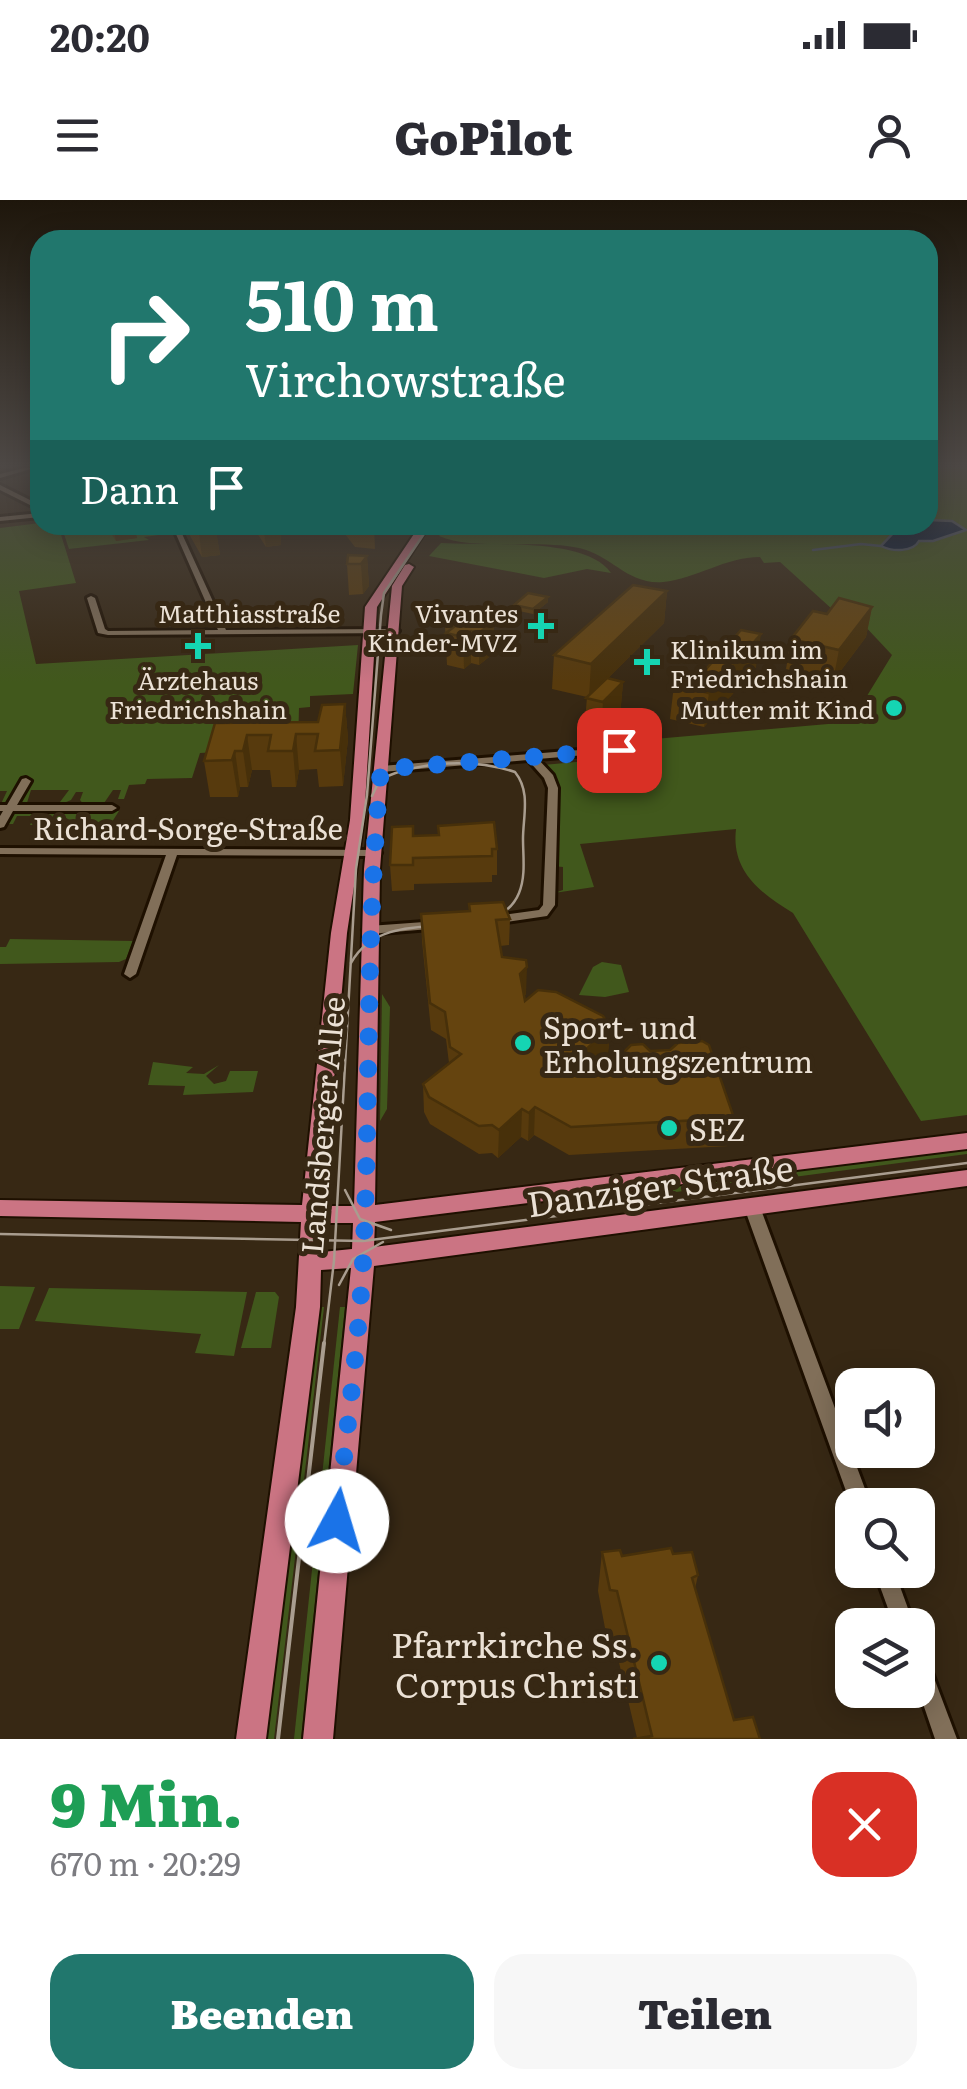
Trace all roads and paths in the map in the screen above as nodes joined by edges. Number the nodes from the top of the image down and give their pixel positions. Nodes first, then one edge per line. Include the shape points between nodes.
1 (182, 540) edge
2 (415, 540) edge
3 (428, 540) edge
4 (91, 598) dead end
5 (369, 631) junction
6 (395, 631) junction
7 (223, 632) junction
8 (630, 749) dead end
9 (530, 758) junction
10 (381, 769) junction
11 (26, 781) dead end
12 (5, 808) edge
13 (112, 808) dead end
14 (0, 825) edge
15 (0, 851) edge
16 (173, 852) junction
17 (350, 854) junction
18 (375, 854) junction
19 (375, 930) junction
20 (130, 974) dead end
21 (967, 1141) edge
22 (967, 1178) edge
23 (752, 1207) junction
24 (0, 1208) edge
25 (311, 1215) junction
26 (364, 1215) junction
27 (363, 1258) junction
28 (310, 1262) junction
29 (855, 1488) edge
30 (935, 1708) edge
31 (251, 1739) edge
32 (318, 1739) edge
33 (946, 1739) edge

1 - 7 street
2 - 5 main road, Landsberger Allee via 374,599
3 - 6 main road, Landsberger Allee via 397,586
4 - 7 street, Matthiasstraße via 103,633
5 - 6 street, Matthiasstraße
5 - 7 street, Matthiasstraße
5 - 17 main road, Landsberger Allee
6 - 10 main road, Landsberger Allee
8 - 9 street
9 - 10 street
9 - 19 street via 552,788 550,905 543,913
10 - 18 main road, Landsberger Allee
11 - 12 street
12 - 13 street
12 - 14 street
15 - 16 street, Richard-Sorge-Straße
16 - 17 street, Richard-Sorge-Straße
16 - 20 street
17 - 18 street, Richard-Sorge-Straße
17 - 25 main road, Landsberger Allee
18 - 19 main road, Landsberger Allee
19 - 26 main road, Landsberger Allee
21 - 26 main road, Danziger Straße
22 - 23 main road, Danziger Straße
23 - 27 main road, Danziger Straße
23 - 29 street
24 - 25 main road, Danziger Straße
25 - 26 main road, Danziger Straße
25 - 28 main road, Landsberger Allee
26 - 27 main road, Landsberger Allee
27 - 28 main road, Danziger Straße
27 - 32 main road, Landsberger Allee
28 - 31 main road, Landsberger Allee
30 - 33 street

